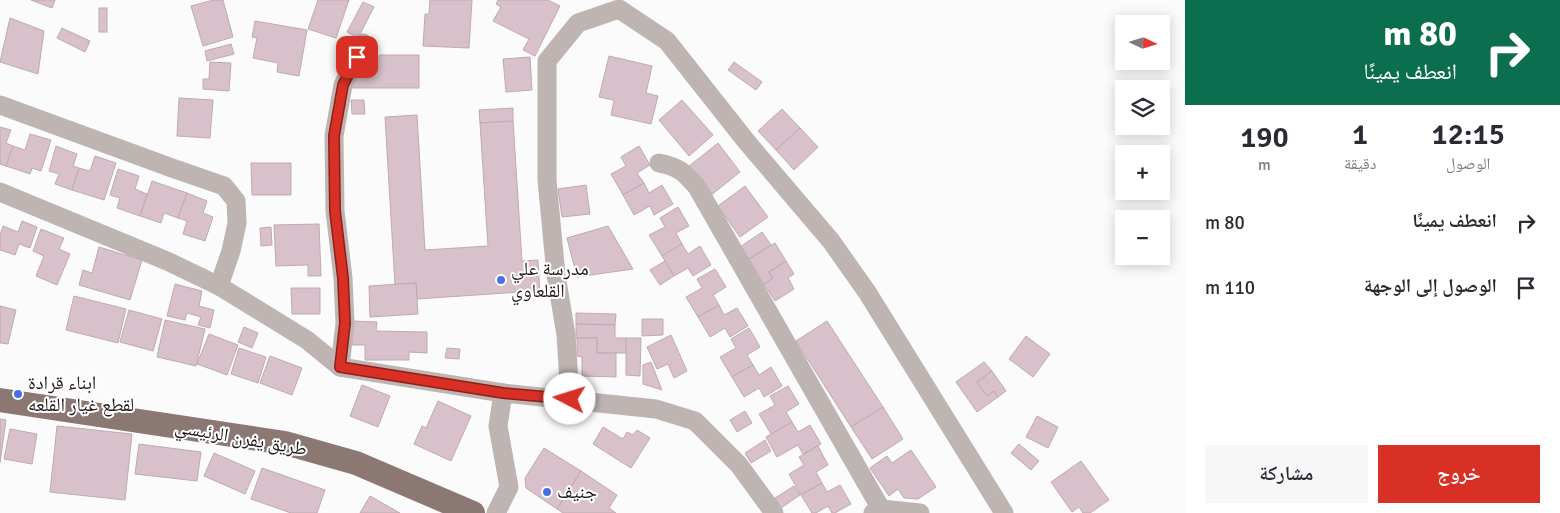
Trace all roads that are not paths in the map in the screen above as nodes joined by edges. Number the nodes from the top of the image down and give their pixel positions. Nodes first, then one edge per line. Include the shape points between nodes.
1 (613, 4) edge
2 (364, 43) dead end
3 (0, 105) edge
4 (659, 163) dead end
5 (0, 192) edge
6 (218, 286) junction
7 (340, 367) junction
8 (503, 393) junction
9 (570, 399) junction
10 (0, 400) edge
11 (877, 511) edge
12 (473, 513) edge
13 (496, 513) edge
14 (774, 513) edge
15 (920, 513) edge
16 (1004, 513) edge

1 - 9 street via 578,23 547,61 547,180 556,275 566,335
1 - 16 street via 667,41 830,240 867,292
2 - 7 street via 343,85 334,136 335,211 345,323
3 - 6 street via 224,186 236,201 237,223
4 - 11 street via 684,172 696,187
5 - 6 street via 167,261
6 - 7 street via 307,340
7 - 8 street
8 - 9 street
8 - 13 street via 498,426 509,487
9 - 14 street via 656,409 695,421 739,466
10 - 12 main road, طريق يفرن الرئيسي via 285,443 356,462
11 - 15 street

